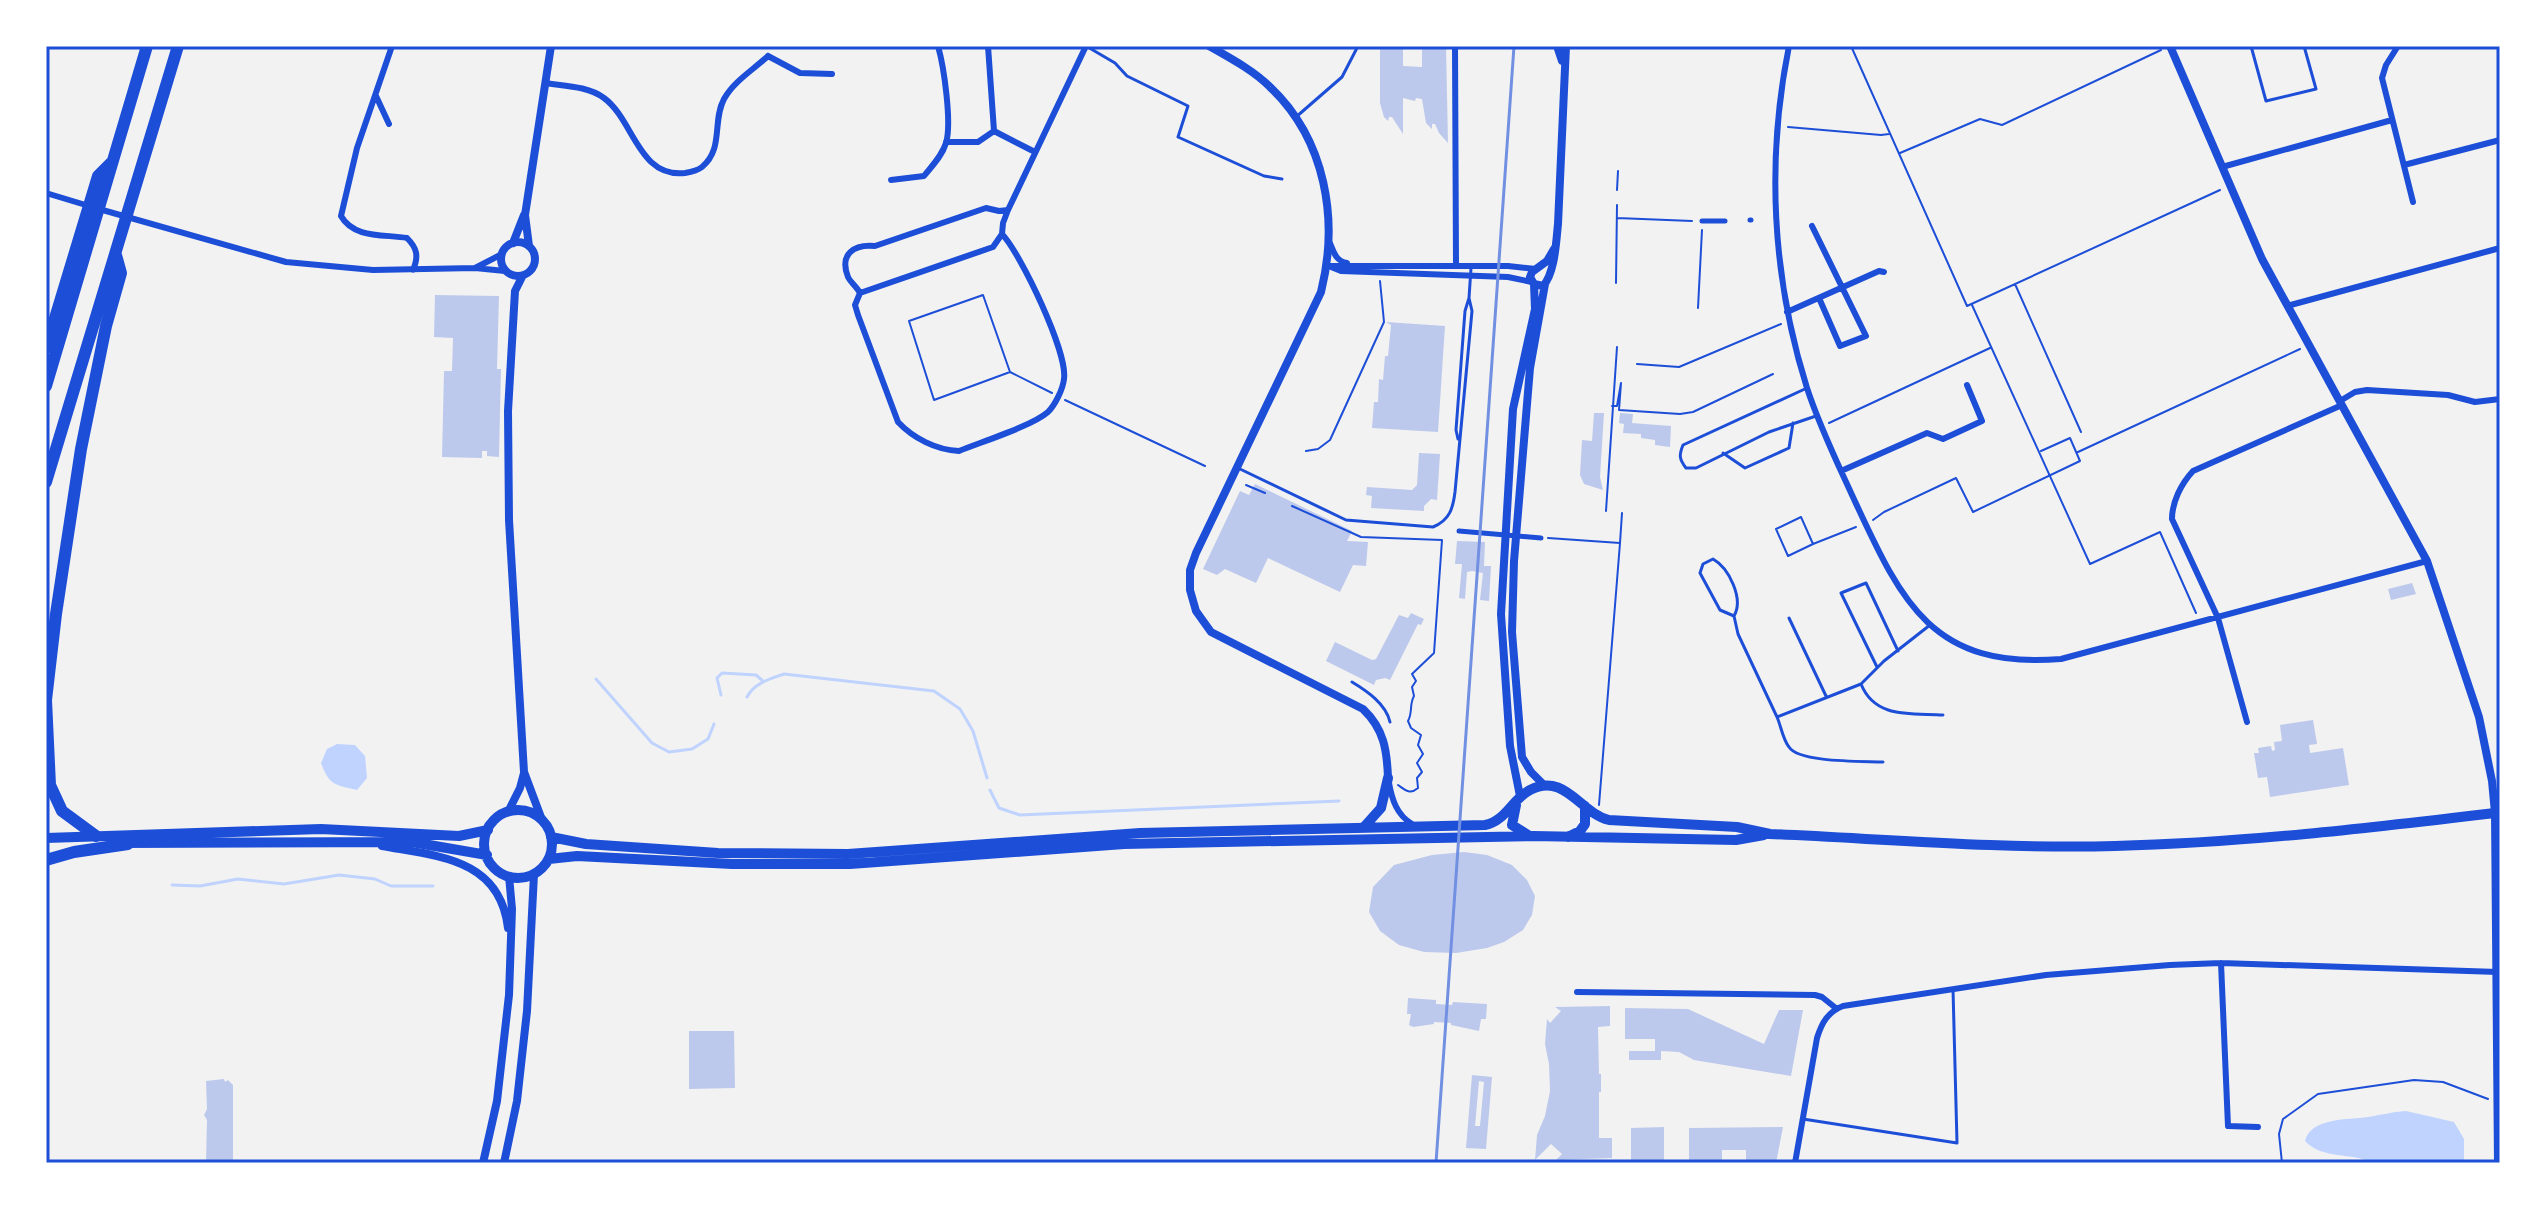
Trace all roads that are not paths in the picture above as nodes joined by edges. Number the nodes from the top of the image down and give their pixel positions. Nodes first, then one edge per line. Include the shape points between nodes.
1 (147, 46) edge
2 (178, 46) edge
3 (392, 46) edge
4 (551, 46) edge
5 (938, 46) edge
6 (988, 46) edge
7 (1086, 46) edge
8 (1209, 46) edge
9 (1358, 46) edge
10 (1455, 46) edge
11 (1557, 46) edge
12 (1566, 46) edge
13 (1789, 46) edge
14 (2170, 46) edge
15 (2251, 46) edge
16 (2304, 46) edge
17 (2398, 46) edge
18 (765, 47) edge
19 (768, 56) junction
20 (1564, 66) junction
21 (832, 74) dead end
22 (545, 83) junction
23 (376, 96) junction
24 (1296, 117) junction
25 (2392, 120) junction
26 (389, 124) dead end
27 (994, 131) junction
28 (2500, 140) edge
29 (946, 142) junction
30 (1035, 152) junction
31 (114, 161) junction
32 (2404, 165) junction
33 (2222, 167) junction
34 (1282, 179) dead end
35 (891, 180) dead end
36 (46, 193) edge
37 (2413, 202) dead end
38 (1008, 210) junction
39 (525, 215) junction
40 (1702, 221) road end
41 (1725, 221) dead end
42 (1812, 226) dead end
43 (1002, 234) junction
44 (1329, 241) junction
45 (513, 243) junction
46 (529, 246) junction
47 (2500, 248) edge
48 (1554, 249) junction
49 (502, 254) junction
50 (116, 255) junction
51 (1359, 265) junction
52 (1328, 266) junction
53 (1456, 266) junction
54 (1471, 267) junction
55 (475, 268) junction
56 (1537, 268) junction
57 (413, 270) junction
58 (1341, 271) junction
59 (1884, 272) dead end
60 (513, 274) junction
61 (1471, 276) junction
62 (1547, 280) junction
63 (1533, 283) junction
64 (1844, 287) junction
65 (1321, 292) junction
66 (860, 293) junction
67 (1819, 298) junction
68 (2287, 306) junction
69 (1787, 312) junction
70 (46, 348) edge
71 (1967, 385) dead end
72 (46, 386) edge
73 (1807, 388) junction
74 (2500, 399) edge
75 (2341, 403) junction
76 (1817, 415) junction
77 (1793, 423) junction
78 (1723, 453) junction
79 (1237, 467) junction
80 (1841, 471) junction
81 (46, 482) edge
82 (1459, 531) dead end
83 (1541, 538) road end
84 (2427, 561) junction
85 (1734, 616) junction
86 (1789, 618) dead end
87 (2218, 618) junction
88 (1930, 625) junction
89 (1898, 651) junction
90 (1878, 668) junction
91 (1352, 682) dead end
92 (1861, 684) junction
93 (1826, 696) junction
94 (1943, 715) dead end
95 (1777, 717) junction
96 (1390, 722) dead end
97 (2247, 722) dead end
98 (1883, 762) dead end
99 (524, 772) junction
100 (1392, 781) junction
101 (1544, 785) junction
102 (1520, 796) junction
103 (1584, 805) junction
104 (508, 812) junction
105 (2495, 813) junction
106 (542, 820) junction
107 (1364, 827) junction
108 (488, 830) junction
109 (1426, 830) junction
110 (1485, 831) junction
111 (1770, 834) junction
112 (96, 836) junction
113 (1534, 836) junction
114 (551, 837) junction
115 (1566, 838) junction
116 (46, 841) edge
117 (365, 842) junction
118 (128, 844) junction
119 (487, 855) junction
120 (549, 859) junction
121 (46, 860) edge
122 (2496, 868) junction
123 (534, 874) junction
124 (509, 876) junction
125 (2500, 882) edge
126 (511, 959) junction
127 (2221, 963) junction
128 (2497, 972) edge
129 (1953, 989) junction
130 (1577, 992) dead end
131 (1837, 1009) junction
132 (1803, 1119) junction
133 (2258, 1127) dead end
134 (483, 1163) edge
135 (504, 1163) edge
136 (1795, 1163) edge
137 (2498, 1163) edge

1 - 31 highway
2 - 50 highway
3 - 23 street
4 - 22 street
5 - 29 street via 944,68
6 - 27 street
7 - 30 street
7 - 34 lane via 1127,76 1188,106 1178,137
8 - 24 street via 1270,86
9 - 24 lane via 1342,77
10 - 53 street
11 - 20 street
12 - 20 street
13 - 69 street via 1776,126 1776,219
14 - 33 street
15 - 16 lane via 2266,101 2316,89
17 - 25 street via 2382,78
18 - 19 street
19 - 21 street via 800,73
19 - 22 street via 724,98 716,149 704,165 690,172 653,165 602,96
20 - 48 street
22 - 39 street
23 - 26 street
23 - 57 street via 341,216 350,228 407,238 416,246
24 - 44 street via 1323,177
25 - 32 street
25 - 33 street
27 - 29 street via 978,142
27 - 30 street
28 - 32 street
29 - 35 street via 924,176
30 - 38 street
31 - 70 highway via 98,176
31 - 72 highway
32 - 37 street
33 - 68 street
36 - 57 street via 286,262
38 - 43 street
38 - 66 street via 986,208 875,246 852,248 845,264
39 - 45 street
39 - 46 street
40 - 41 street
42 - 64 street
43 - 66 street via 993,247
43 - 66 street via 1023,263 1059,348 1065,377 1047,413 1028,423 959,451 910,434 898,422 858,315
44 - 51 street via 1341,262
44 - 52 street
45 - 46 street
45 - 49 street
46 - 60 street via 536,261 532,271
47 - 68 street
48 - 56 street
48 - 62 street
49 - 55 street
49 - 60 street via 502,265
50 - 81 highway
50 - 112 highway via 121,273 81,449 46,700 48,769 55,799 62,811
51 - 52 street
51 - 53 street
52 - 58 street
52 - 65 street
53 - 54 street
54 - 56 street
54 - 61 lane
55 - 57 street
55 - 60 street
56 - 62 street via 1544,269
56 - 63 street
58 - 61 street
58 - 65 street via 1326,279
59 - 64 street
60 - 99 street via 508,474
61 - 63 street
61 - 79 lane via 1453,505 1446,520 1433,527 1346,520
62 - 63 street
62 - 101 street via 1529,379 1512,632 1522,757
63 - 102 street via 1535,309 1513,409 1501,624 1510,746
64 - 67 street
64 - 67 street via 1866,336 1840,346
65 - 79 street
67 - 69 street
68 - 75 street
69 - 73 street
71 - 80 street via 1982,421 1943,439 1927,433
73 - 76 street
73 - 78 lane via 1683,445 1679,455 1686,468 1696,468
74 - 75 street via 2475,402 2367,390
75 - 84 street
75 - 87 street via 2187,477 2172,519
76 - 77 lane
76 - 80 street
77 - 78 lane
77 - 78 lane via 1789,448 1745,468
79 - 100 street via 1193,560 1190,590 1196,611 1218,637 1363,709 1380,729
80 - 88 street via 1889,575
82 - 83 street
84 - 87 street
84 - 105 street via 2479,717
85 - 85 lane via 1738,597 1721,563 1706,561 1700,573 1720,610
85 - 95 lane
86 - 93 lane
87 - 88 street via 2083,655 2037,661 1988,655
87 - 97 street
88 - 89 lane
89 - 90 lane
89 - 90 lane via 1866,583 1841,593
90 - 92 lane
91 - 96 lane via 1388,713
92 - 93 lane
92 - 94 lane via 1875,706
93 - 95 lane
95 - 98 lane via 1795,753
99 - 104 street
99 - 106 street
100 - 107 main road via 1381,808
100 - 109 street via 1391,796 1399,814
101 - 102 main road
101 - 103 main road via 1568,791
102 - 110 main road
102 - 113 main road via 1512,825
103 - 111 main road via 1609,820 1737,827
103 - 115 main road via 1585,824
104 - 106 main road via 528,812
104 - 108 main road
105 - 111 main road via 2276,837 2114,846
105 - 122 street
106 - 114 main road
107 - 109 main road
107 - 114 main road via 1085,836 848,854 718,853
108 - 112 main road via 459,836 321,829
108 - 119 main road
109 - 110 main road
109 - 120 main road via 850,864
110 - 113 main road
111 - 115 main road via 1736,840
112 - 116 main road
113 - 115 main road
114 - 120 main road
116 - 118 main road
117 - 118 main road
117 - 119 main road via 412,842
117 - 126 street via 469,865 503,903
118 - 121 highway
119 - 124 main road via 495,869
120 - 123 main road
122 - 125 street
122 - 128 street
123 - 124 main road
123 - 135 street via 527,1011
124 - 126 street
126 - 134 street via 499,1086
127 - 128 street
127 - 129 street via 2093,970
127 - 133 street via 2228,1126
128 - 137 street
129 - 131 street
129 - 132 lane via 1957,1143
130 - 131 street via 1815,995
131 - 132 street via 1821,1024
132 - 136 street

